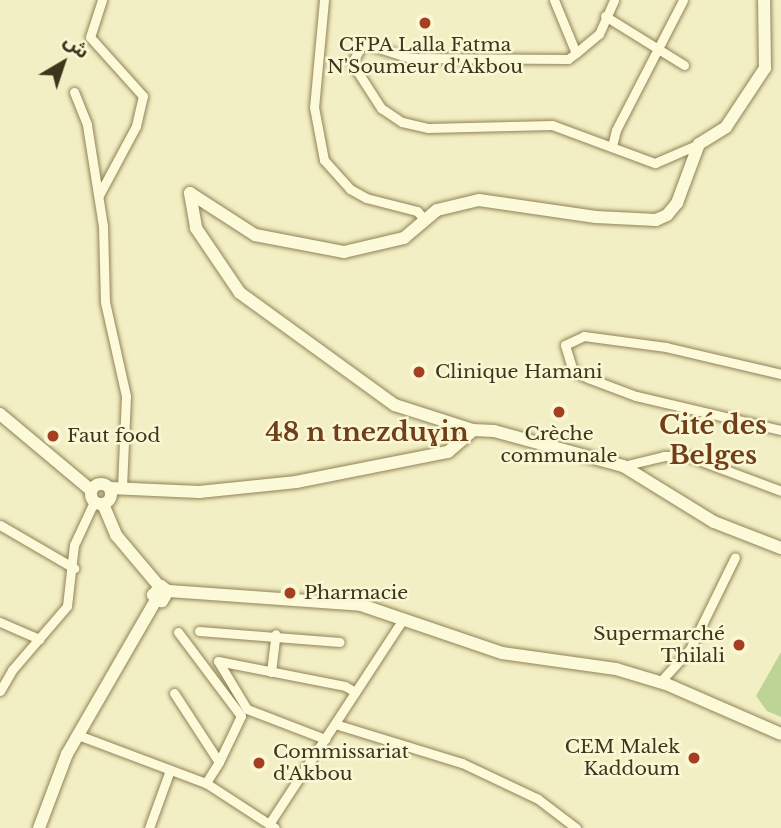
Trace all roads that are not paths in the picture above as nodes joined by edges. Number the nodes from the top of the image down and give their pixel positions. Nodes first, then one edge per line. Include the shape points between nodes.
1 (102, 0) edge
2 (324, 0) edge
3 (554, 0) edge
4 (614, 0) edge
5 (683, 0) edge
6 (764, 0) edge
7 (605, 16) junction
8 (660, 46) junction
9 (576, 53) junction
10 (684, 65) dead end
11 (74, 92) dead end
12 (699, 144) junction
13 (612, 146) junction
14 (99, 195) junction
15 (424, 219) junction
16 (781, 374) edge
17 (0, 414) edge
18 (473, 430) junction
19 (781, 430) edge
20 (623, 466) junction
21 (116, 488) junction
22 (781, 491) edge
23 (96, 499) junction
24 (0, 525) edge
25 (781, 548) edge
26 (735, 557) dead end
27 (74, 568) junction
28 (163, 588) junction
29 (404, 618) junction
30 (0, 622) edge
31 (199, 631) dead end
32 (178, 632) dead end
33 (276, 634) junction
34 (39, 639) junction
35 (340, 642) dead end
36 (271, 672) junction
37 (660, 682) junction
38 (0, 691) edge
39 (355, 692) junction
40 (174, 693) dead end
41 (335, 724) junction
42 (781, 734) edge
43 (78, 735) junction
44 (325, 739) junction
45 (219, 762) junction
46 (170, 770) junction
47 (206, 783) junction
48 (272, 826) edge
49 (39, 828) edge
50 (149, 828) edge
51 (576, 828) edge

1 - 14 street via 90,37 143,96 136,126
2 - 15 street via 314,107 324,160 350,189 366,198 417,211
3 - 9 street
4 - 7 street
5 - 8 street
6 - 12 street via 765,68 726,127
7 - 8 street
7 - 9 street via 590,45
8 - 10 street
8 - 13 street
9 - 13 street via 568,59 410,58 363,43 352,63 367,93 402,122 428,128 552,125
11 - 14 street via 87,125
12 - 13 street via 655,163
12 - 15 street via 677,204 656,220 596,217 479,200 456,203
14 - 21 street via 105,302 126,396
15 - 18 street via 404,238 344,252 318,250 255,235 190,193 196,228 240,293 395,405
16 - 19 street via 666,346 584,337 565,345 573,371 636,397
17 - 23 street
18 - 20 street via 494,431
18 - 21 street via 448,452 296,482 200,492
20 - 22 street via 664,456 688,456
20 - 25 street via 714,522
21 - 23 street via 111,497
21 - 23 street via 98,484
23 - 27 street via 74,545
23 - 28 street via 116,536
24 - 27 street
26 - 37 street via 690,649
27 - 34 street via 67,606
28 - 29 street via 361,605
28 - 43 street via 165,600 156,600
29 - 37 street via 485,649 616,668
29 - 39 street
30 - 34 street
31 - 33 street
32 - 45 street via 241,716
33 - 35 street
33 - 36 street
34 - 38 street
36 - 39 street
36 - 44 street via 218,661 247,709
37 - 42 street
39 - 41 street
40 - 45 street
41 - 44 street
41 - 51 street via 461,763 538,799
43 - 46 street
43 - 49 street
44 - 48 street
45 - 47 street
46 - 47 street
46 - 50 street
47 - 48 street

